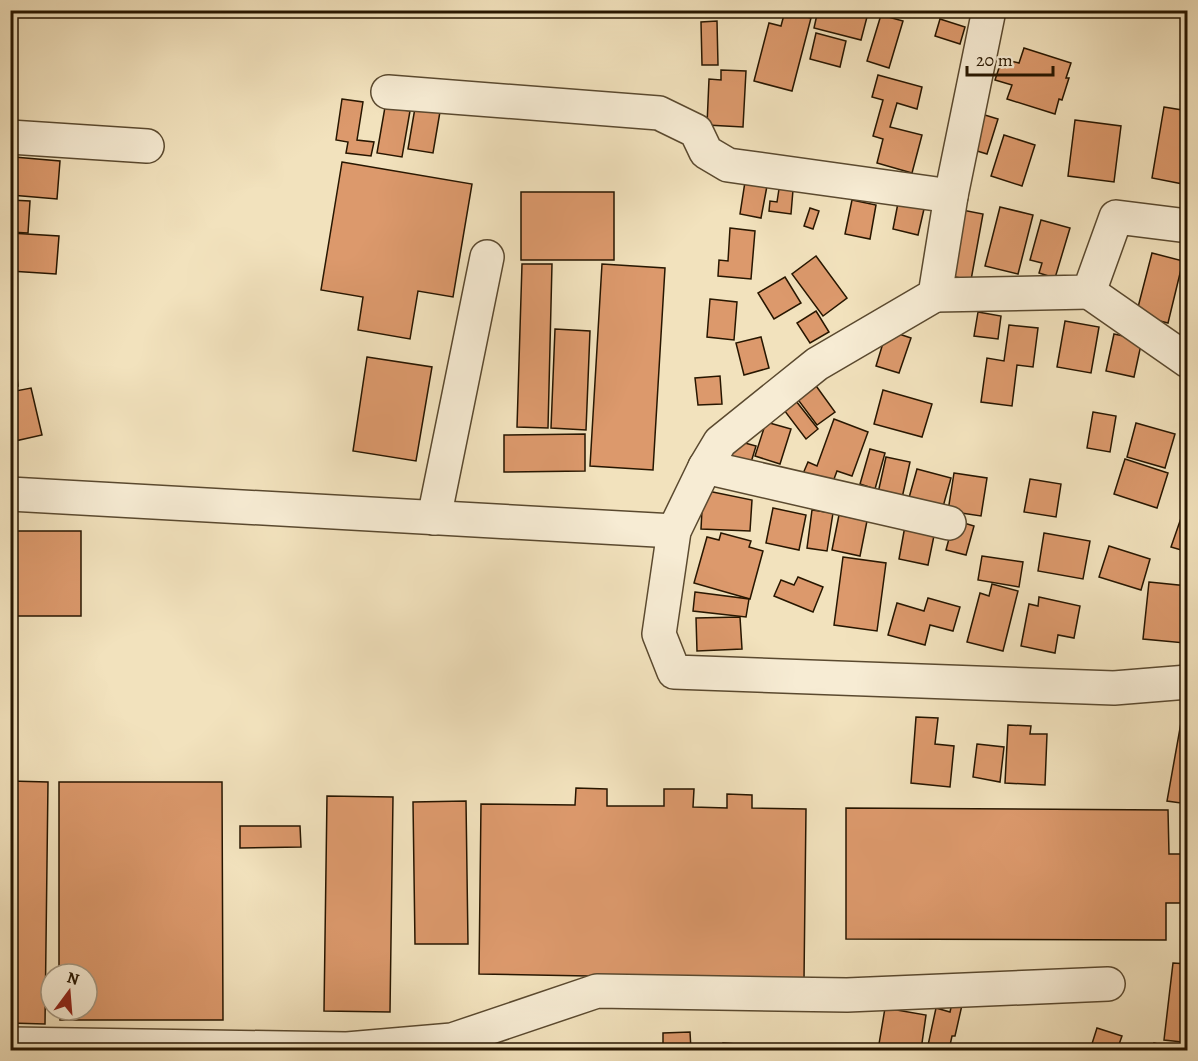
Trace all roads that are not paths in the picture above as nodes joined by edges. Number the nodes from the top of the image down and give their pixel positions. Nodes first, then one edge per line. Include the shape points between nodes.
1 (989, 10) edge
2 (388, 92) dead end
3 (10, 137) edge
4 (147, 146) dead end
5 (951, 196) junction
6 (1188, 226) edge
7 (487, 257) dead end
8 (1089, 292) junction
9 (935, 295) junction
10 (1188, 361) edge
11 (705, 467) junction
12 (10, 494) edge
13 (434, 518) junction
14 (950, 522) dead end
15 (674, 531) junction
16 (1188, 682) edge
17 (1108, 984) dead end
18 (10, 1044) edge

1 - 5 street
2 - 5 street via 659,112 696,131 706,153 728,165
3 - 4 street
5 - 9 street
6 - 8 street via 1116,217
7 - 13 street
8 - 9 street
8 - 10 street
9 - 11 street via 817,364 720,442
11 - 14 street
11 - 15 street
12 - 13 street
13 - 15 street
15 - 16 street via 659,634 674,672 1114,688
17 - 18 street via 847,995 597,991 452,1040 347,1049

